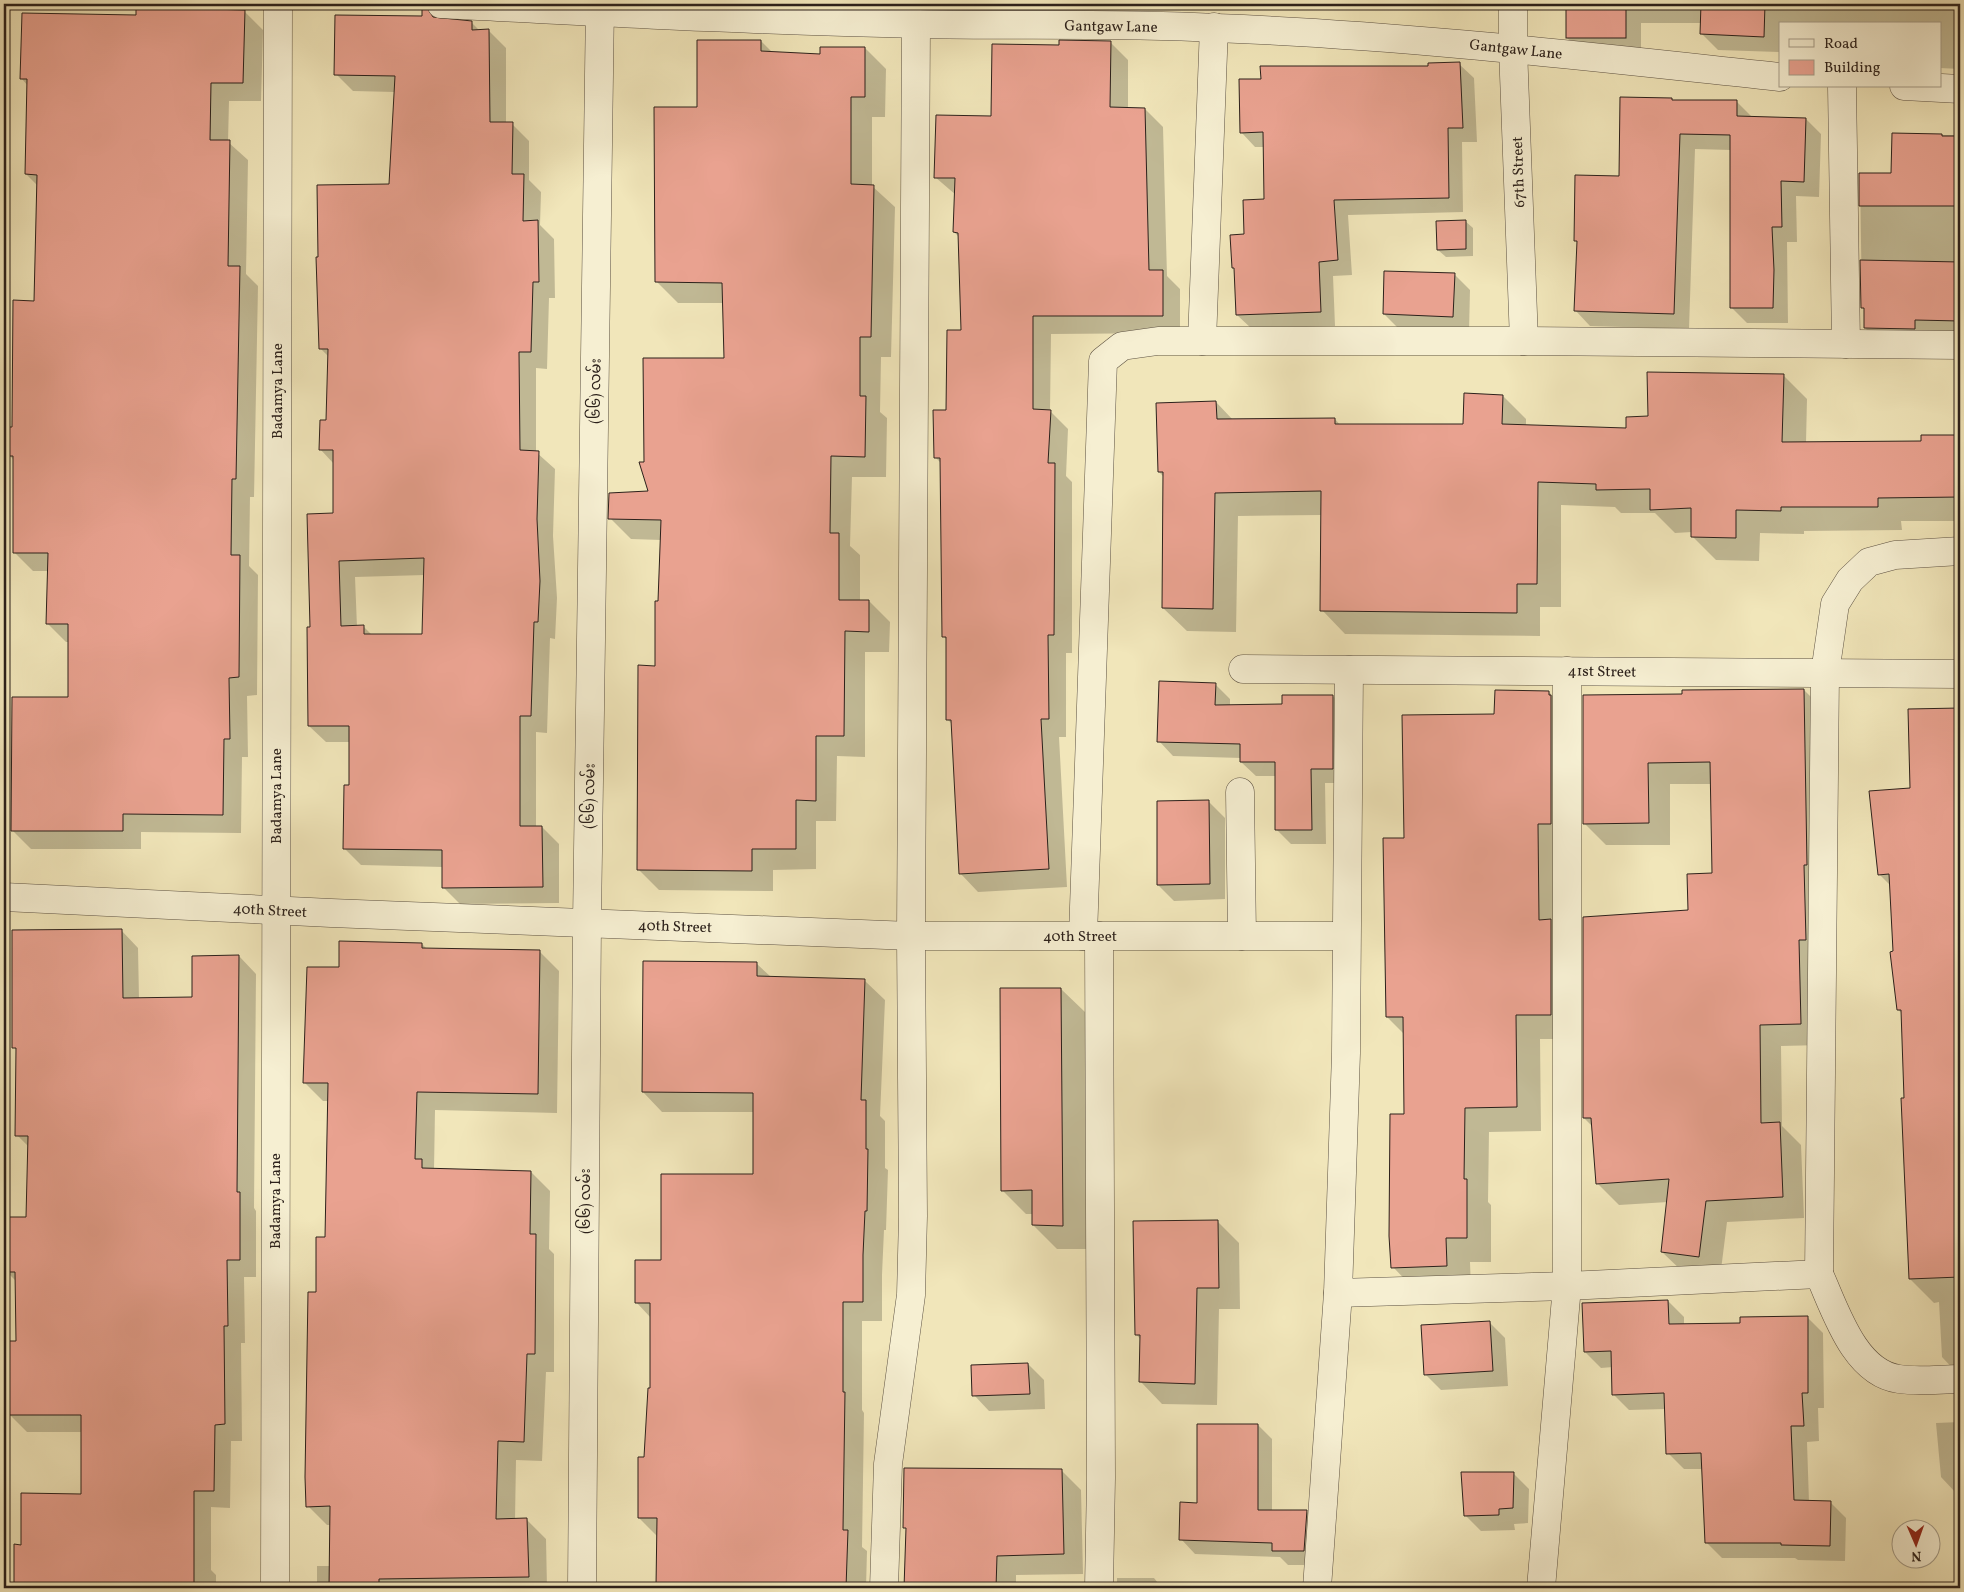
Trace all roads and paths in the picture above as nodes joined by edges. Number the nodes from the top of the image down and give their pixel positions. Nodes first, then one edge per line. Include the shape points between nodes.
1 (278, 4) edge
2 (441, 4) edge
3 (1513, 4) edge
4 (600, 9) edge
5 (916, 24) junction
6 (1214, 27) junction
7 (1513, 48) junction
8 (1779, 77) edge
9 (1842, 88) edge
10 (1941, 88) edge
11 (1960, 89) edge
12 (1524, 341) junction
13 (1202, 342) junction
14 (1846, 344) junction
15 (1960, 345) edge
16 (1960, 551) edge
17 (1243, 670) dead end
18 (1350, 670) junction
19 (1568, 671) junction
20 (1825, 673) junction
21 (1960, 674) edge
22 (1240, 792) dead end
23 (4, 897) edge
24 (276, 910) junction
25 (587, 922) junction
26 (911, 936) junction
27 (1091, 936) junction
28 (1242, 936) junction
29 (1346, 936) junction
30 (1819, 1274) junction
31 (1567, 1286) junction
32 (1338, 1293) junction
33 (1960, 1379) edge
34 (275, 1588) edge
35 (582, 1588) edge
36 (884, 1588) edge
37 (1099, 1588) edge
38 (1317, 1588) edge
39 (1541, 1588) edge

1 - 24 street, Badamya Lane
2 - 4 street, Gantgaw Lane
3 - 7 street, 67th Street
4 - 5 street, Gantgaw Lane
4 - 25 street, (၆၆) လမ်း
5 - 6 street, Gantgaw Lane
5 - 26 street
6 - 7 street, Gantgaw Lane
6 - 13 street
7 - 8 street, Gantgaw Lane
7 - 12 street, 67th Street
9 - 14 street
10 - 11 street
12 - 13 street
12 - 14 street
13 - 27 street via 1158,341 1122,346 1103,361
14 - 15 street
16 - 20 street via 1895,555 1869,562 1850,580 1835,604
17 - 18 street, 41st Street
18 - 19 street, 41st Street
18 - 29 street
19 - 20 street, 41st Street
19 - 31 street
20 - 21 street, 41st Street
20 - 30 street
22 - 28 street
23 - 24 street, 40th Street
24 - 25 street, 40th Street
24 - 34 street, Badamya Lane
25 - 26 street, 40th Street
25 - 35 street, (၆၆) လမ်း
26 - 27 street, 40th Street
26 - 36 street via 911,1295 888,1464
27 - 28 street, 40th Street
27 - 37 street via 1102,1478
28 - 29 street, 40th Street
29 - 32 street via 1346,1053
30 - 31 street
30 - 33 street via 1840,1323 1860,1357 1897,1379
31 - 32 street
31 - 39 street
32 - 38 street

